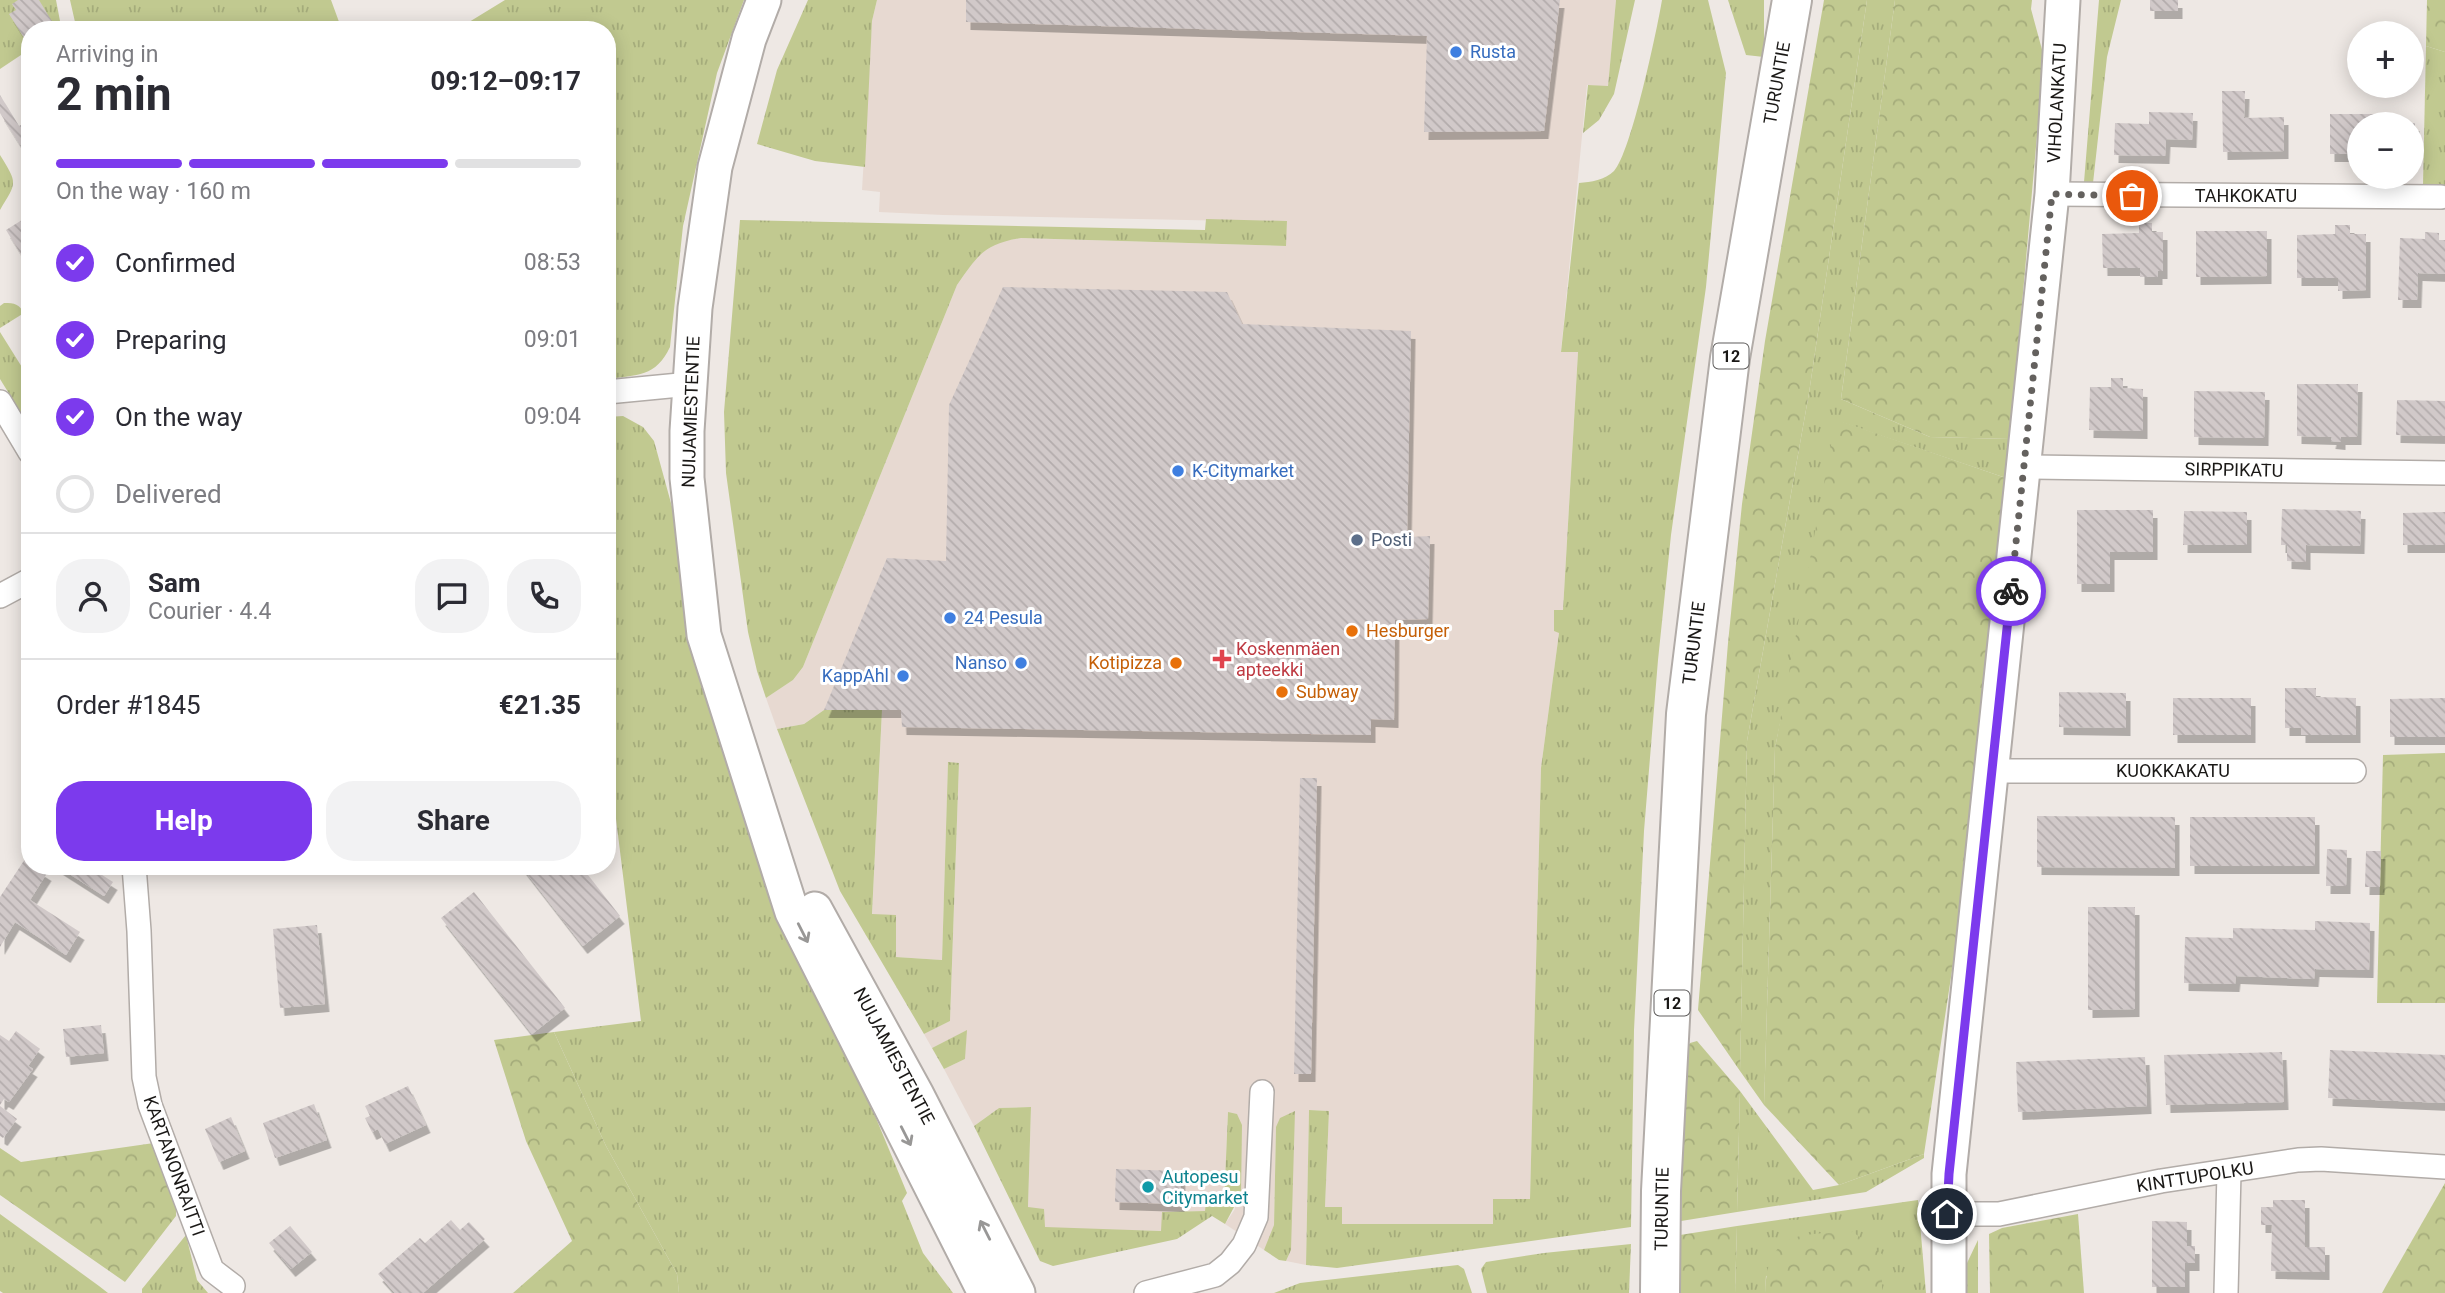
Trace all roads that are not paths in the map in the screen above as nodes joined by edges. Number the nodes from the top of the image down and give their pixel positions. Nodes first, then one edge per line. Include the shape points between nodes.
1 (764, 0) edge
2 (1792, 0) edge
3 (2063, 0) edge
4 (2052, 194) junction
5 (2441, 197) dead end
6 (691, 384) junction
7 (616, 391) edge
8 (0, 402) edge
9 (21, 438) edge
10 (2024, 467) junction
11 (2445, 473) edge
12 (21, 585) edge
13 (0, 596) edge
14 (1992, 771) junction
15 (2354, 771) dead end
16 (763, 823) junction
17 (135, 875) edge
18 (1262, 1092) dead end
19 (2445, 1167) edge
20 (2229, 1172) junction
21 (1947, 1214) junction
22 (233, 1286) dead end
23 (985, 1293) edge
24 (1018, 1293) edge
25 (1146, 1293) edge
26 (1660, 1293) edge
27 (1949, 1293) edge
28 (2226, 1293) edge

1 - 6 main road, NUIJAMIESTENTIE via 715,167 695,308
2 - 26 highway, TURUNTIE / 12 via 1730,358 1686,714 1661,1191
3 - 4 main road, VIHOLANKATU
4 - 5 street, TAHKOKATU
4 - 10 main road, VIHOLANKATU
6 - 7 street
6 - 16 main road, NUIJAMIESTENTIE via 687,478 704,635
8 - 9 street
10 - 11 street, SIRPPIKATU
10 - 14 main road, VIHOLANKATU
12 - 13 street
14 - 15 street, KUOKKAKATU
14 - 21 main road, VIHOLANKATU
16 -> 23 main road, NUIJAMIESTENTIE via 792,912
24 -> 16 main road, NUIJAMIESTENTIE via 905,1073
17 - 22 street, KARTANONRAITTI via 144,1077 150,1105 212,1270
18 - 25 street via 1256,1217 1244,1245 1214,1275
19 - 20 street, KINTTUPOLKU via 2321,1159
20 - 21 street, KINTTUPOLKU via 1999,1214
20 - 28 street
21 - 27 main road, VIHOLANKATU

